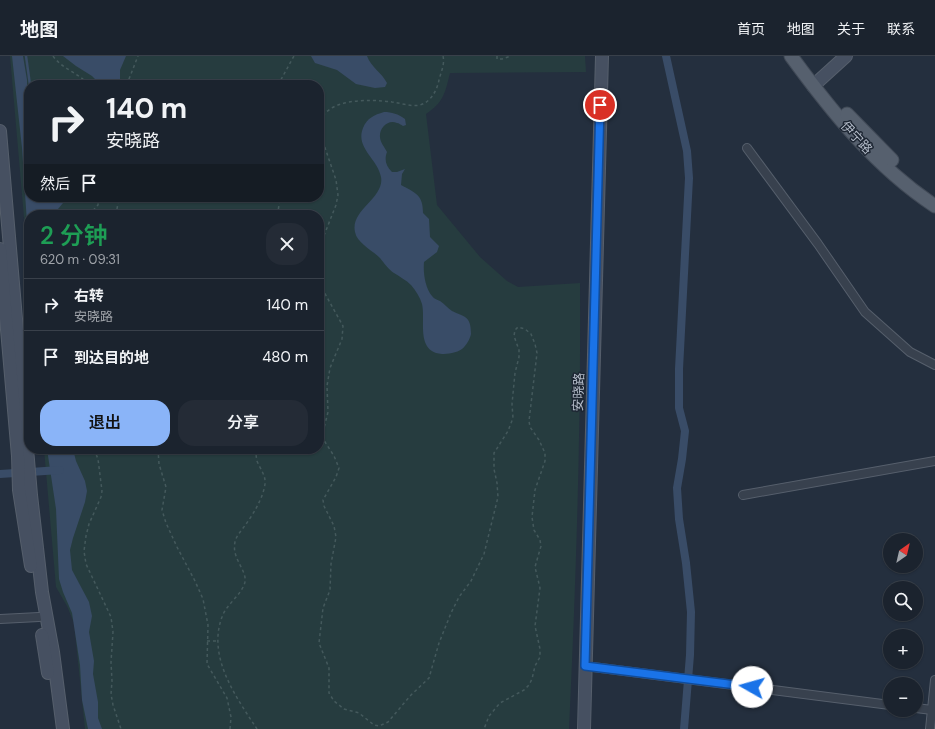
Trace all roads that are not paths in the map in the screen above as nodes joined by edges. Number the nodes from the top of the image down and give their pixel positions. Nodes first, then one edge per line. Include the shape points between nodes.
1 (602, 56) edge
2 (791, 56) edge
3 (802, 56) edge
4 (846, 56) edge
5 (816, 83) junction
6 (0, 131) edge
7 (747, 148) dead end
8 (935, 195) edge
9 (935, 206) edge
10 (0, 249) edge
11 (935, 365) edge
12 (23, 456) junction
13 (935, 462) edge
14 (25, 489) junction
15 (743, 495) dead end
16 (39, 617) junction
17 (0, 619) edge
18 (585, 666) junction
19 (935, 680) edge
20 (883, 704) edge
21 (923, 709) edge
22 (932, 710) junction
23 (55, 729) edge
24 (63, 729) edge
25 (584, 729) edge
26 (930, 729) edge

1 - 18 main road, 安晓路
2 - 5 main road, 伊宁路
3 - 5 main road, 伊宁路
4 - 5 main road
5 - 8 main road, 伊宁路 via 889,158
5 - 9 main road, 伊宁路 via 861,143 910,188
6 - 12 main road
7 - 11 street via 865,312 910,352
10 - 12 main road
12 - 14 main road
13 - 15 street
14 - 16 main road
14 - 24 main road via 53,652
16 - 17 street
16 - 23 main road
18 - 20 street
18 - 25 main road, 安晓路
19 - 22 street
21 - 22 street
22 - 26 street

